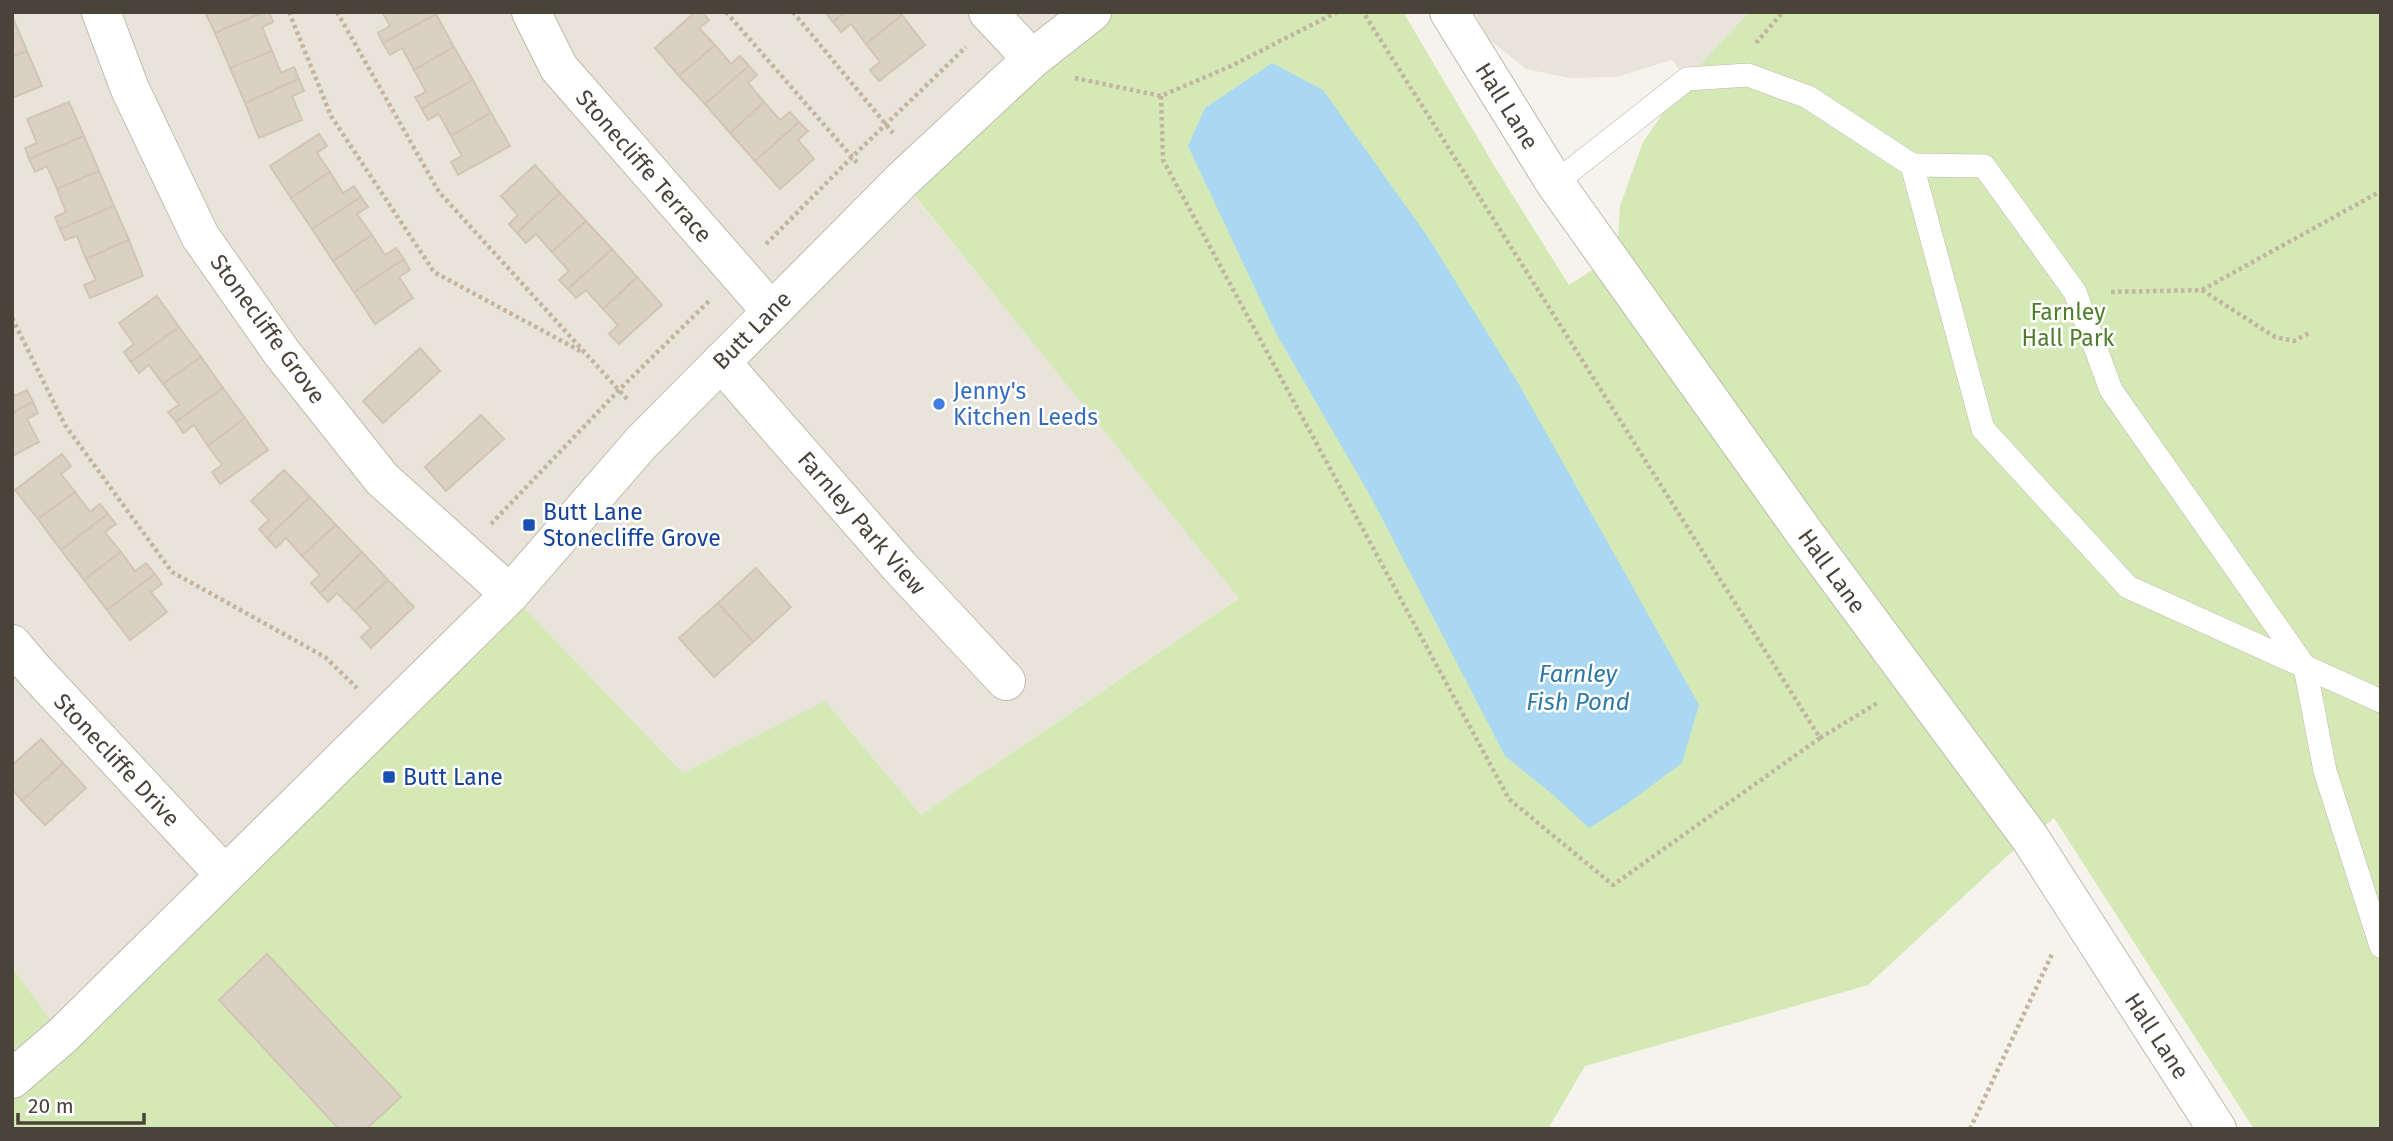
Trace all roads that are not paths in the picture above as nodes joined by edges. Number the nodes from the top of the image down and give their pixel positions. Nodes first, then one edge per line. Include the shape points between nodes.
1 (101, 12) edge
2 (531, 12) edge
3 (1092, 12) edge
4 (1449, 12) edge
5 (991, 16) edge
6 (1032, 59) junction
7 (1912, 165) junction
8 (1555, 183) junction
9 (771, 310) junction
10 (721, 362) junction
11 (510, 594) junction
12 (12, 644) edge
13 (2305, 667) junction
14 (1006, 681) dead end
15 (2381, 701) edge
16 (224, 874) junction
17 (2381, 946) edge
18 (12, 1079) edge
19 (2217, 1129) edge

1 - 11 street, Stonecliffe Grove via 130,89 200,236 282,353 382,479
2 - 9 street, Stonecliffe Terrace via 559,68
3 - 6 street, Butt Lane
4 - 8 street, Hall Lane
5 - 6 street
6 - 9 street, Butt Lane
7 - 8 lane via 1808,97 1748,75 1687,79
7 - 13 lane via 1984,166 2075,292 2111,390
7 - 13 lane via 1983,429 2128,587
8 - 19 street, Hall Lane via 2029,838
9 - 10 street, Butt Lane
10 - 11 street, Butt Lane via 655,429
10 - 14 street, Farnley Park View
11 - 16 street, Butt Lane
12 - 16 street, Stonecliffe Drive
13 - 15 lane
13 - 17 lane via 2325,771
16 - 18 street, Butt Lane via 62,1036

